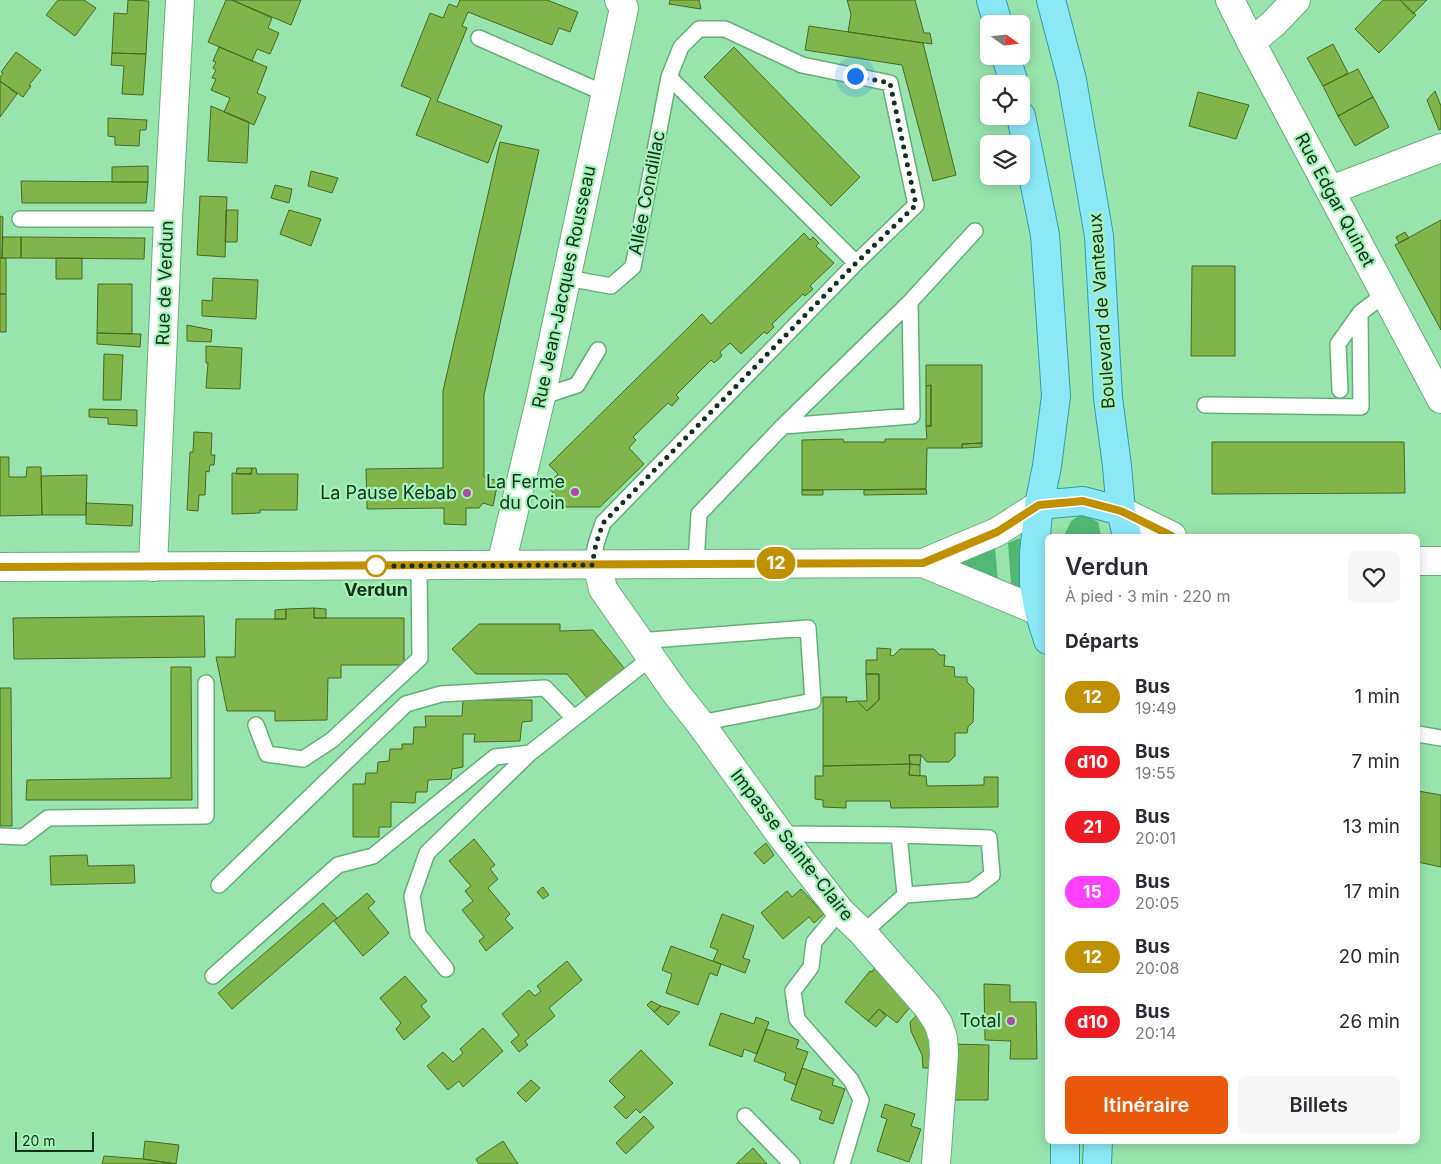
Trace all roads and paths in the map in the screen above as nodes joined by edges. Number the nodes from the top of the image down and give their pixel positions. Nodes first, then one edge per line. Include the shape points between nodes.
1 (180, 0) edge
2 (991, 0) edge
3 (1051, 0) edge
4 (1230, 0) edge
5 (1296, 0) edge
6 (622, 4) edge
7 (995, 15) edge
8 (479, 38) dead end
9 (1251, 42) junction
10 (669, 77) junction
11 (606, 94) junction
12 (1023, 125) edge
13 (1441, 148) edge
14 (1330, 190) junction
15 (168, 219) junction
16 (20, 220) dead end
17 (975, 231) dead end
18 (856, 263) junction
19 (567, 278) junction
20 (1385, 294) junction
21 (910, 302) junction
22 (1360, 313) junction
23 (598, 350) dead end
24 (1340, 390) dead end
25 (541, 397) junction
26 (1441, 399) edge
27 (1205, 405) dead end
28 (783, 426) junction
29 (1039, 505) junction
30 (1124, 523) edge
31 (1165, 534) edge
32 (1441, 560) edge
33 (1420, 561) edge
34 (696, 563) junction
35 (923, 563) junction
36 (501, 565) junction
37 (596, 565) junction
38 (419, 566) junction
39 (0, 567) edge
40 (153, 567) junction
41 (1043, 612) edge
42 (645, 649) junction
43 (206, 683) dead end
44 (574, 718) junction
45 (700, 723) junction
46 (256, 725) dead end
47 (1420, 734) edge
48 (1441, 738) edge
49 (530, 753) junction
50 (780, 834) junction
51 (899, 835) junction
52 (0, 836) edge
53 (219, 884) dead end
54 (905, 895) junction
55 (840, 912) junction
56 (864, 933) junction
57 (446, 968) dead end
58 (213, 976) dead end
59 (745, 1116) dead end
60 (1065, 1144) edge
61 (1098, 1144) edge
62 (792, 1164) edge
63 (842, 1164) edge
64 (936, 1164) edge
65 (1065, 1164) edge
66 (1097, 1164) edge

1 - 15 street, Rue de Verdun
2 - 7 main road
3 - 30 main road, Boulevard de Vanteaux via 1072,80 1099,236 1108,398
4 - 9 street, Rue Edgar Quinet
5 - 9 street
6 - 11 street, Rue Jean-Jacques Rousseau
8 - 11 lane
9 - 14 street, Rue Edgar Quinet
10 - 18 lane
10 - 18 lane, Allée Condillac via 681,47 699,29 725,29 802,65 890,83 916,205
10 - 19 lane, Allée Condillac via 632,267 611,286
11 - 19 street, Rue Jean-Jacques Rousseau
12 - 29 main road via 1045,235 1056,396
13 - 14 street
14 - 20 street, Rue Edgar Quinet
15 - 16 lane
15 - 40 street, Rue de Verdun
17 - 21 lane
18 - 37 lane, Allée Condillac via 603,523 596,544
19 - 25 street, Rue Jean-Jacques Rousseau
20 - 22 lane
20 - 26 street, Rue Edgar Quinet
21 - 28 lane
21 - 28 lane via 912,416
22 - 24 lane via 1338,344
22 - 27 lane via 1361,406
23 - 25 lane via 577,384
25 - 36 street, Rue Jean-Jacques Rousseau
28 - 34 lane via 699,514
29 - 30 main road via 1083,501
29 - 35 street via 997,532
29 - 41 main road via 1034,584
30 - 31 street
32 - 33 street
34 - 35 street
34 - 37 street
35 - 41 street
36 - 37 street
36 - 38 street
37 - 42 street, Impasse Sainte-Claire via 603,589
38 - 40 street
38 - 46 lane via 420,658 332,740 303,759 268,754
39 - 40 street
42 - 44 lane
42 - 45 street, Impasse Sainte-Claire
42 - 45 lane via 808,628 813,702
43 - 52 lane via 206,816 48,818 22,837
44 - 49 lane
44 - 53 lane via 544,688 441,694 406,704
45 - 50 street, Impasse Sainte-Claire
47 - 48 lane
49 - 57 lane via 427,853 412,896 418,934
49 - 58 lane via 494,757 373,856 338,865
50 - 51 lane
50 - 55 street, Impasse Sainte-Claire
51 - 54 lane
51 - 54 lane via 989,838 992,875 972,890
54 - 56 lane
55 - 56 street, Impasse Sainte-Claire
55 - 63 lane via 814,942 811,967 793,990 797,1019 851,1080 861,1100
56 - 64 street, Impasse Sainte-Claire via 927,1006 943,1038
59 - 62 lane
60 - 65 main road
61 - 66 main road

